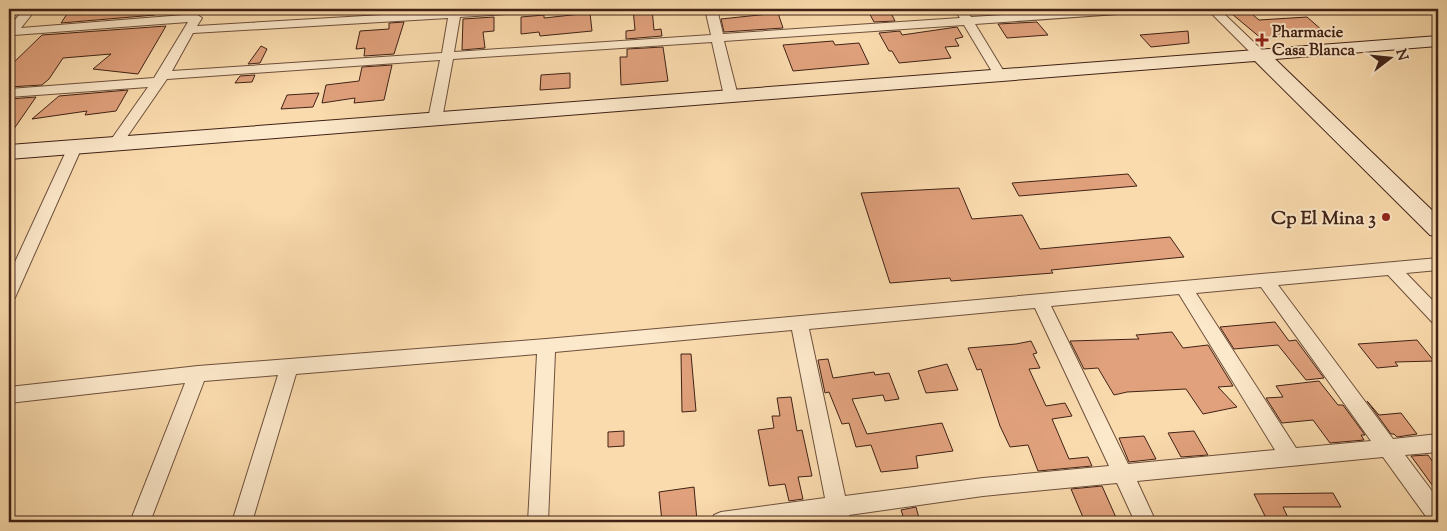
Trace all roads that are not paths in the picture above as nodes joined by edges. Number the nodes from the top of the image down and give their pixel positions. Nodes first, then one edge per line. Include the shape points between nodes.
1 (30, 9) edge
2 (535, 9) edge
3 (711, 9) edge
4 (960, 9) edge
5 (1146, 9) edge
6 (1213, 9) edge
7 (456, 11) edge
8 (1045, 12) edge
9 (196, 19) edge
10 (968, 22) junction
11 (9, 32) edge
12 (717, 38) junction
13 (1438, 41) edge
14 (1260, 55) junction
15 (447, 56) junction
16 (1000, 75) junction
17 (160, 78) junction
18 (9, 92) edge
19 (731, 96) junction
20 (435, 119) junction
21 (115, 144) junction
22 (75, 147) junction
23 (9, 152) edge
24 (1438, 229) edge
25 (1438, 264) edge
26 (1392, 268) junction
27 (1265, 280) junction
28 (1184, 288) junction
29 (9, 294) edge
30 (1040, 300) junction
31 (1438, 318) edge
32 (799, 323) junction
33 (546, 346) junction
34 (289, 368) junction
35 (198, 374) junction
36 (9, 395) edge
37 (1438, 443) edge
38 (1388, 447) junction
39 (1291, 458) junction
40 (1123, 474) junction
41 (839, 514) edge
42 (1438, 516) edge
43 (140, 522) edge
44 (242, 522) edge
45 (538, 522) edge
46 (721, 522) edge
47 (1146, 522) edge

1 - 11 street
2 - 7 street
3 - 12 street
4 - 10 street
5 - 8 street
6 - 14 street
7 - 9 street
7 - 15 street
8 - 10 street
9 - 11 street
9 - 17 street
10 - 12 street
10 - 16 street
12 - 15 street
12 - 19 street
13 - 14 street
14 - 16 street
14 - 24 street
15 - 17 street
15 - 20 street
16 - 19 street
17 - 18 street
17 - 21 street
19 - 20 street
20 - 21 street
21 - 22 street
22 - 23 street
22 - 29 street
25 - 26 street
26 - 27 street
26 - 31 street
27 - 28 street
27 - 38 street
28 - 30 street
28 - 39 street
30 - 32 street
30 - 40 street
32 - 33 street
32 - 41 street
33 - 34 street
33 - 45 street
34 - 35 street
34 - 44 street
35 - 36 street
35 - 43 street
37 - 38 street
38 - 39 street
38 - 42 street
39 - 40 street
40 - 41 street via 984,487
40 - 47 street
41 - 46 street

